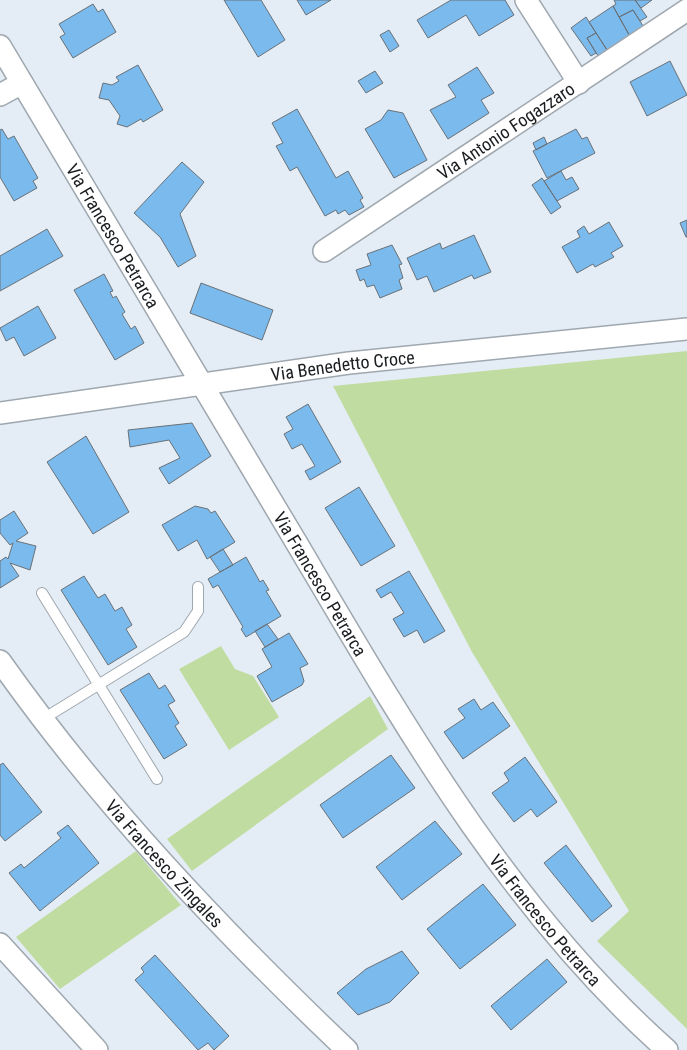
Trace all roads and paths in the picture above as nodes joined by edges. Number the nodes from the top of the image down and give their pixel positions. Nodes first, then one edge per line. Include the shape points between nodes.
1 (526, 0) edge
2 (687, 10) edge
3 (0, 46) edge
4 (22, 83) junction
5 (579, 84) junction
6 (0, 95) edge
7 (324, 252) dead end
8 (687, 329) edge
9 (201, 383) junction
10 (0, 413) edge
11 (198, 587) dead end
12 (42, 592) dead end
13 (0, 661) edge
14 (99, 685) junction
15 (43, 719) junction
16 (157, 779) dead end
17 (0, 944) edge
18 (97, 1050) edge
19 (347, 1050) edge
20 (667, 1050) edge

1 - 5 street
2 - 5 street, Via Antonio Fogazzaro
3 - 4 street, Via Francesco Petrarca
4 - 6 street
4 - 9 street, Via Francesco Petrarca
5 - 7 street, Via Antonio Fogazzaro
8 - 9 street, Via Benedetto Croce via 349,363
9 - 10 street, Via Benedetto Croce
9 - 20 street, Via Francesco Petrarca via 458,809 559,938 605,990
11 - 14 lane via 198,610 184,632
12 - 14 lane
13 - 15 street, Via Francesco Zingales
14 - 15 lane
14 - 16 lane
15 - 19 street, Via Francesco Zingales via 119,814 187,891
17 - 18 street

